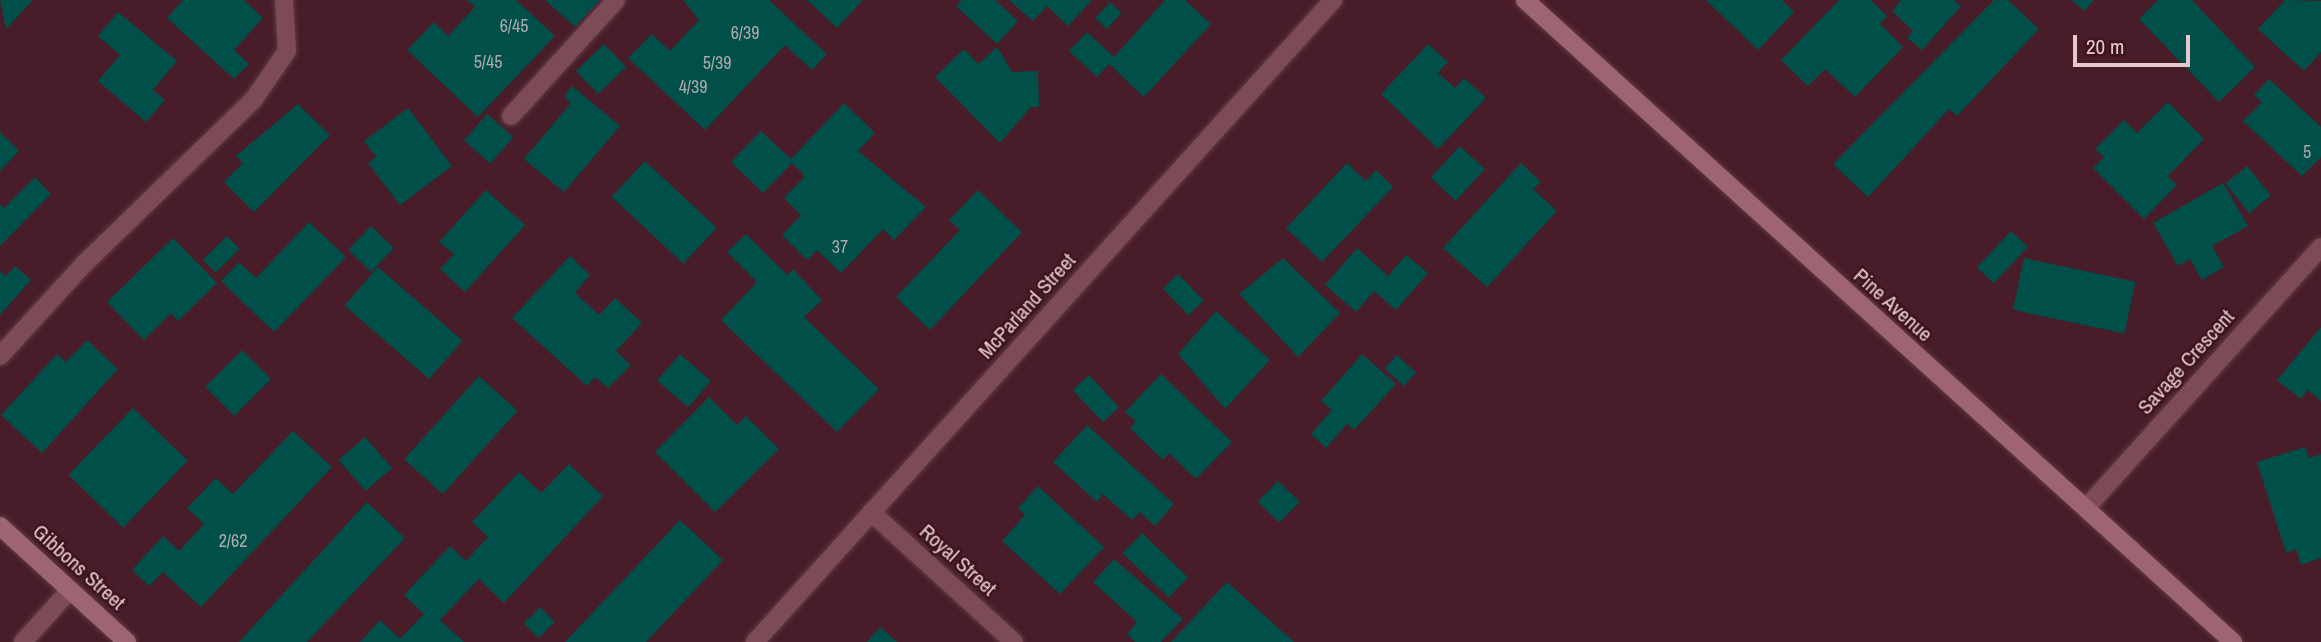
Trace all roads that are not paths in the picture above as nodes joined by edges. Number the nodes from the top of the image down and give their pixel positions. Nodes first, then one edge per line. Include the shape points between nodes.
1 (284, 0) edge
2 (616, 0) edge
3 (1333, 0) edge
4 (1525, 0) edge
5 (511, 116) dead end
6 (2321, 247) edge
7 (0, 356) edge
8 (2086, 509) junction
9 (871, 512) junction
10 (0, 526) edge
11 (70, 590) junction
12 (23, 642) edge
13 (127, 642) edge
14 (755, 642) edge
15 (1014, 642) edge
16 (2233, 642) edge

1 - 7 street via 287,51 254,99 84,264
2 - 5 street
3 - 9 street, McParland Street
4 - 8 street, Pine Avenue
6 - 8 street, Savage Crescent
8 - 16 street, Pine Avenue
9 - 14 street, McParland Street
9 - 15 street, Royal Street
10 - 11 street, Gibbons Street
11 - 12 street
11 - 13 street, Gibbons Street

